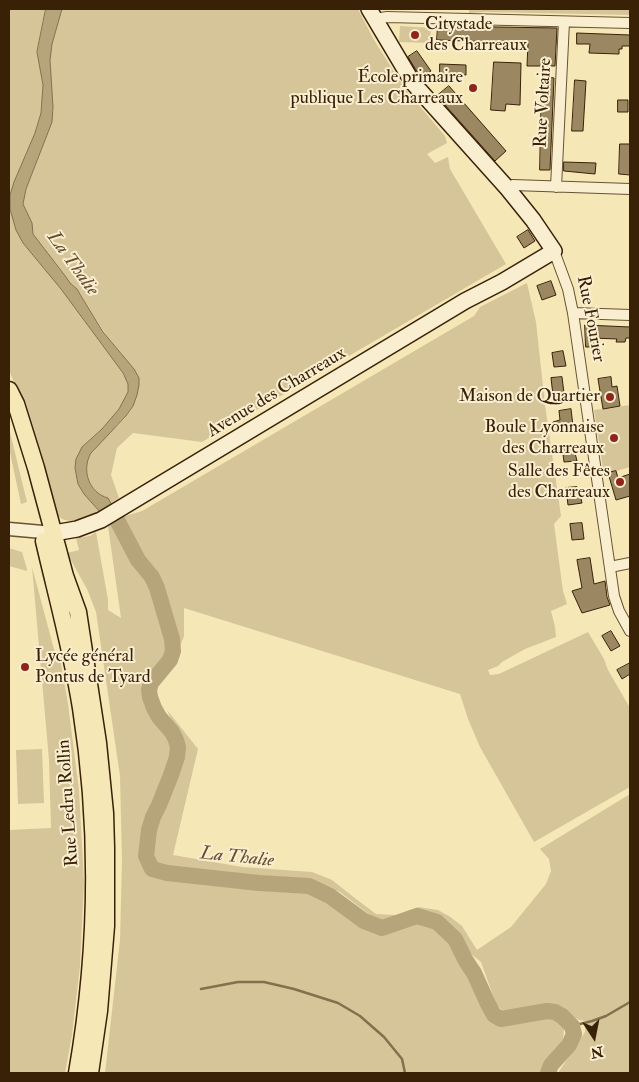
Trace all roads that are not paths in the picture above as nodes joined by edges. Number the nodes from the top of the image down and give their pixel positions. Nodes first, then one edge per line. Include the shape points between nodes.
1 (372, 14) edge
2 (564, 22) junction
3 (630, 23) edge
4 (556, 186) junction
5 (508, 189) junction
6 (630, 189) edge
7 (554, 251) junction
8 (573, 313) junction
9 (630, 315) edge
10 (9, 390) edge
11 (9, 406) edge
12 (9, 529) edge
13 (48, 533) junction
14 (630, 563) edge
15 (610, 567) junction
16 (630, 631) edge
17 (77, 1073) edge
18 (90, 1073) edge

1 - 2 street via 379,18
1 - 5 main road, Rue Fourier via 413,83
2 - 3 street
2 - 4 street, Rue Voltaire
4 - 5 street via 513,185
4 - 6 street
5 - 7 main road, Rue Fourier
7 - 8 street, Rue Fourier
7 - 13 main road, Avenue des Charreaux via 101,520 77,529
8 - 9 street
8 - 15 street, Rue Fourier
10 - 13 main road via 36,468
11 - 13 main road via 18,448
12 - 13 street, Avenue des Charreaux
13 - 17 main road, Rue Ledru Rollin via 81,706 92,815 92,946 87,1012
13 - 18 main road, Rue Ledru Rollin via 78,612 105,813 106,926
14 - 15 street
15 - 16 street, Rue Fourier via 616,603

